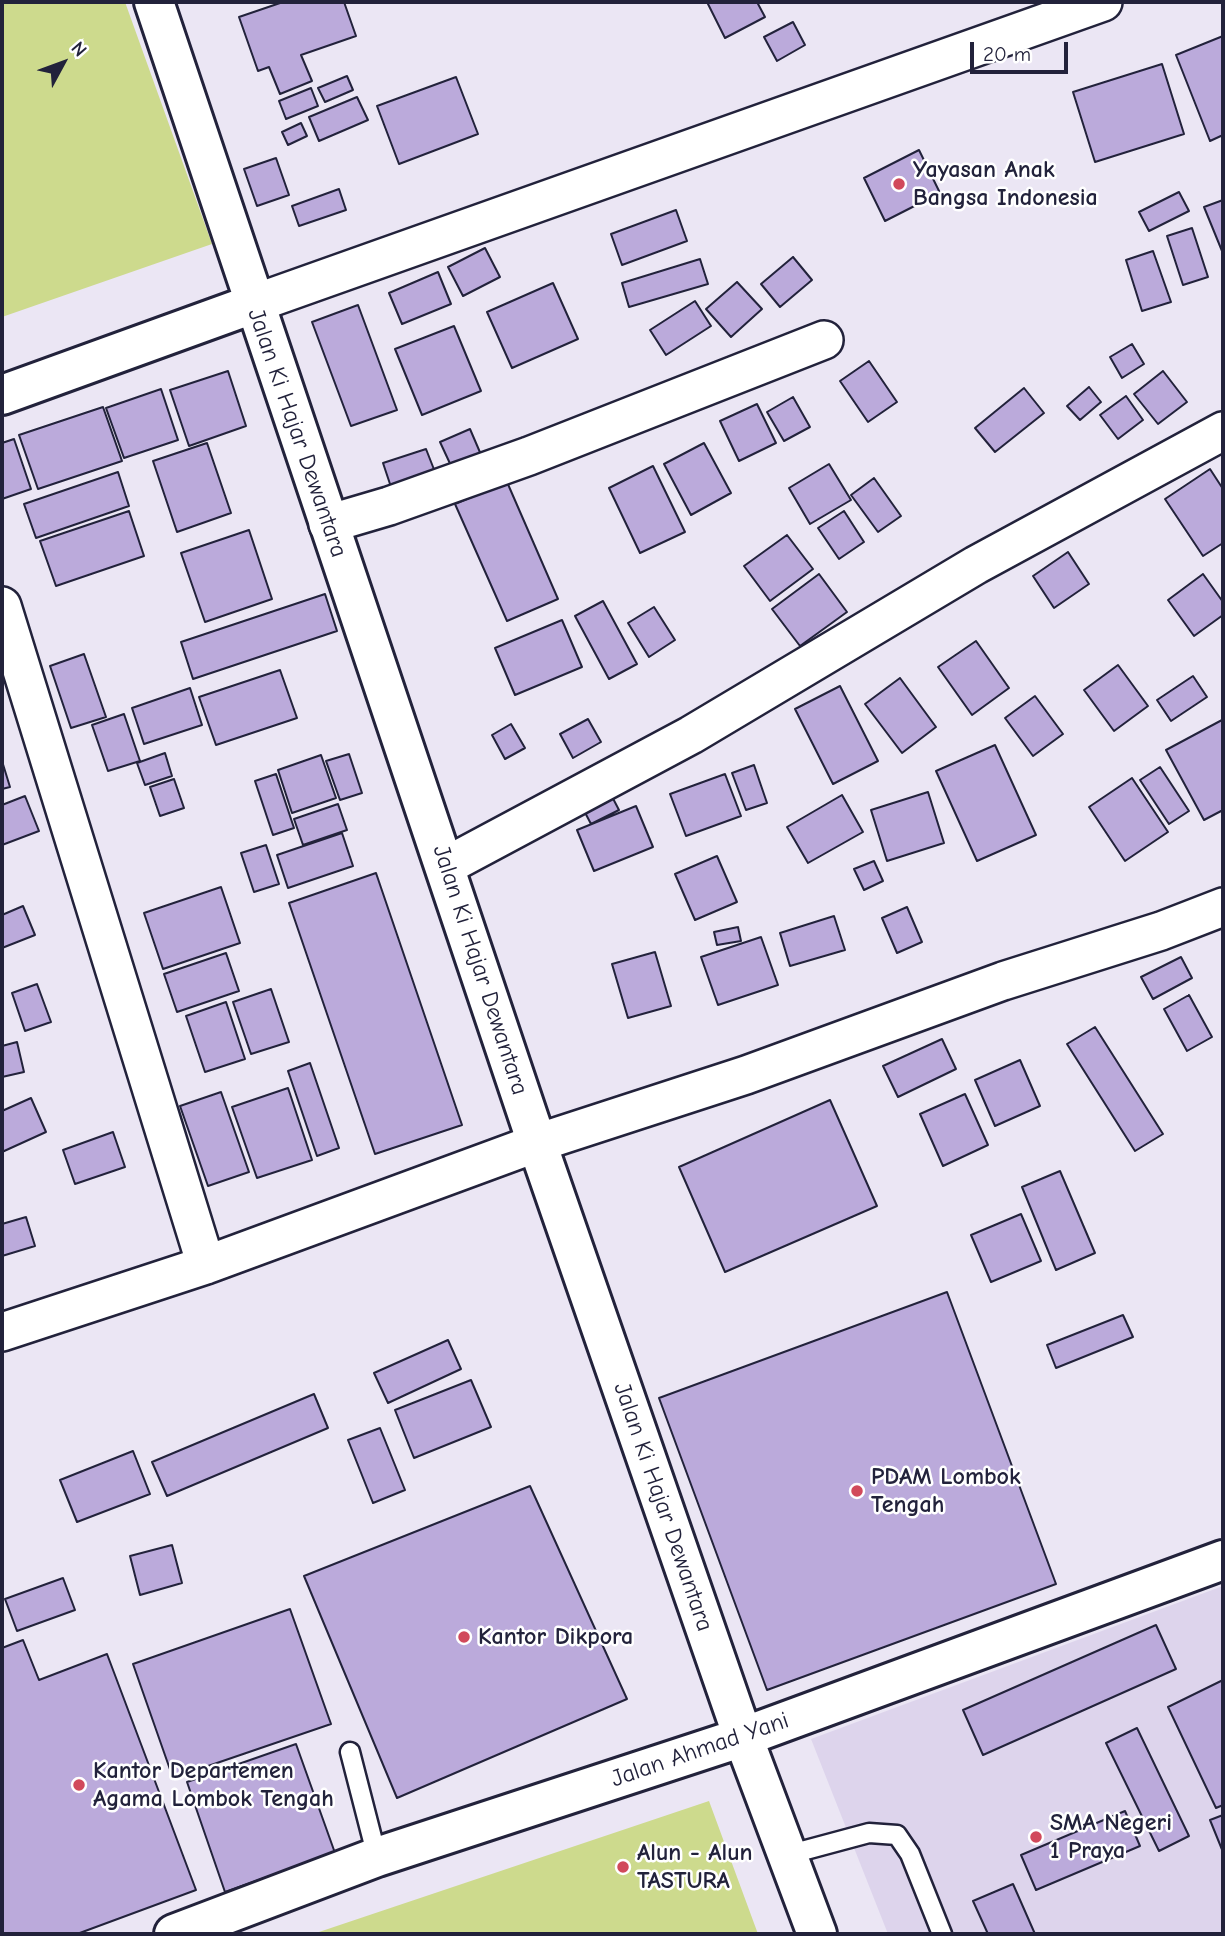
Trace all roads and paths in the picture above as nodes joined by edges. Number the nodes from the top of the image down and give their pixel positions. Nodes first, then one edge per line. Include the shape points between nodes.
1 (154, 2) edge
2 (1102, 2) edge
3 (253, 304) junction
4 (824, 340) dead end
5 (2, 395) edge
6 (1223, 431) edge
7 (328, 524) junction
8 (2, 606) edge
9 (446, 866) junction
10 (1223, 907) edge
11 (537, 1143) junction
12 (206, 1265) junction
13 (2, 1332) edge
14 (1223, 1560) edge
15 (743, 1737) junction
16 (350, 1752) dead end
17 (788, 1855) junction
18 (377, 1857) junction
19 (174, 1934) edge
20 (817, 1934) edge
21 (942, 1934) edge

1 - 3 street, Jalan Ki Hajar Dewantara
2 - 3 street
3 - 5 street
3 - 7 street, Jalan Ki Hajar Dewantara
4 - 7 street via 529,456
6 - 9 street via 976,565 691,735
7 - 9 street, Jalan Ki Hajar Dewantara
8 - 12 street
9 - 11 street, Jalan Ki Hajar Dewantara
10 - 11 street via 746,1075
11 - 12 street
11 - 15 street, Jalan Ki Hajar Dewantara
12 - 13 street
14 - 15 street, Jalan Ahmad Yani via 984,1639
15 - 17 street, Jalan Ki Hajar Dewantara
15 - 18 street, Jalan Ahmad Yani
16 - 18 lane
17 - 20 street, Jalan Ki Hajar Dewantara
17 - 21 lane via 869,1833 897,1835 910,1854
18 - 19 street, Jalan Ahmad Yani

